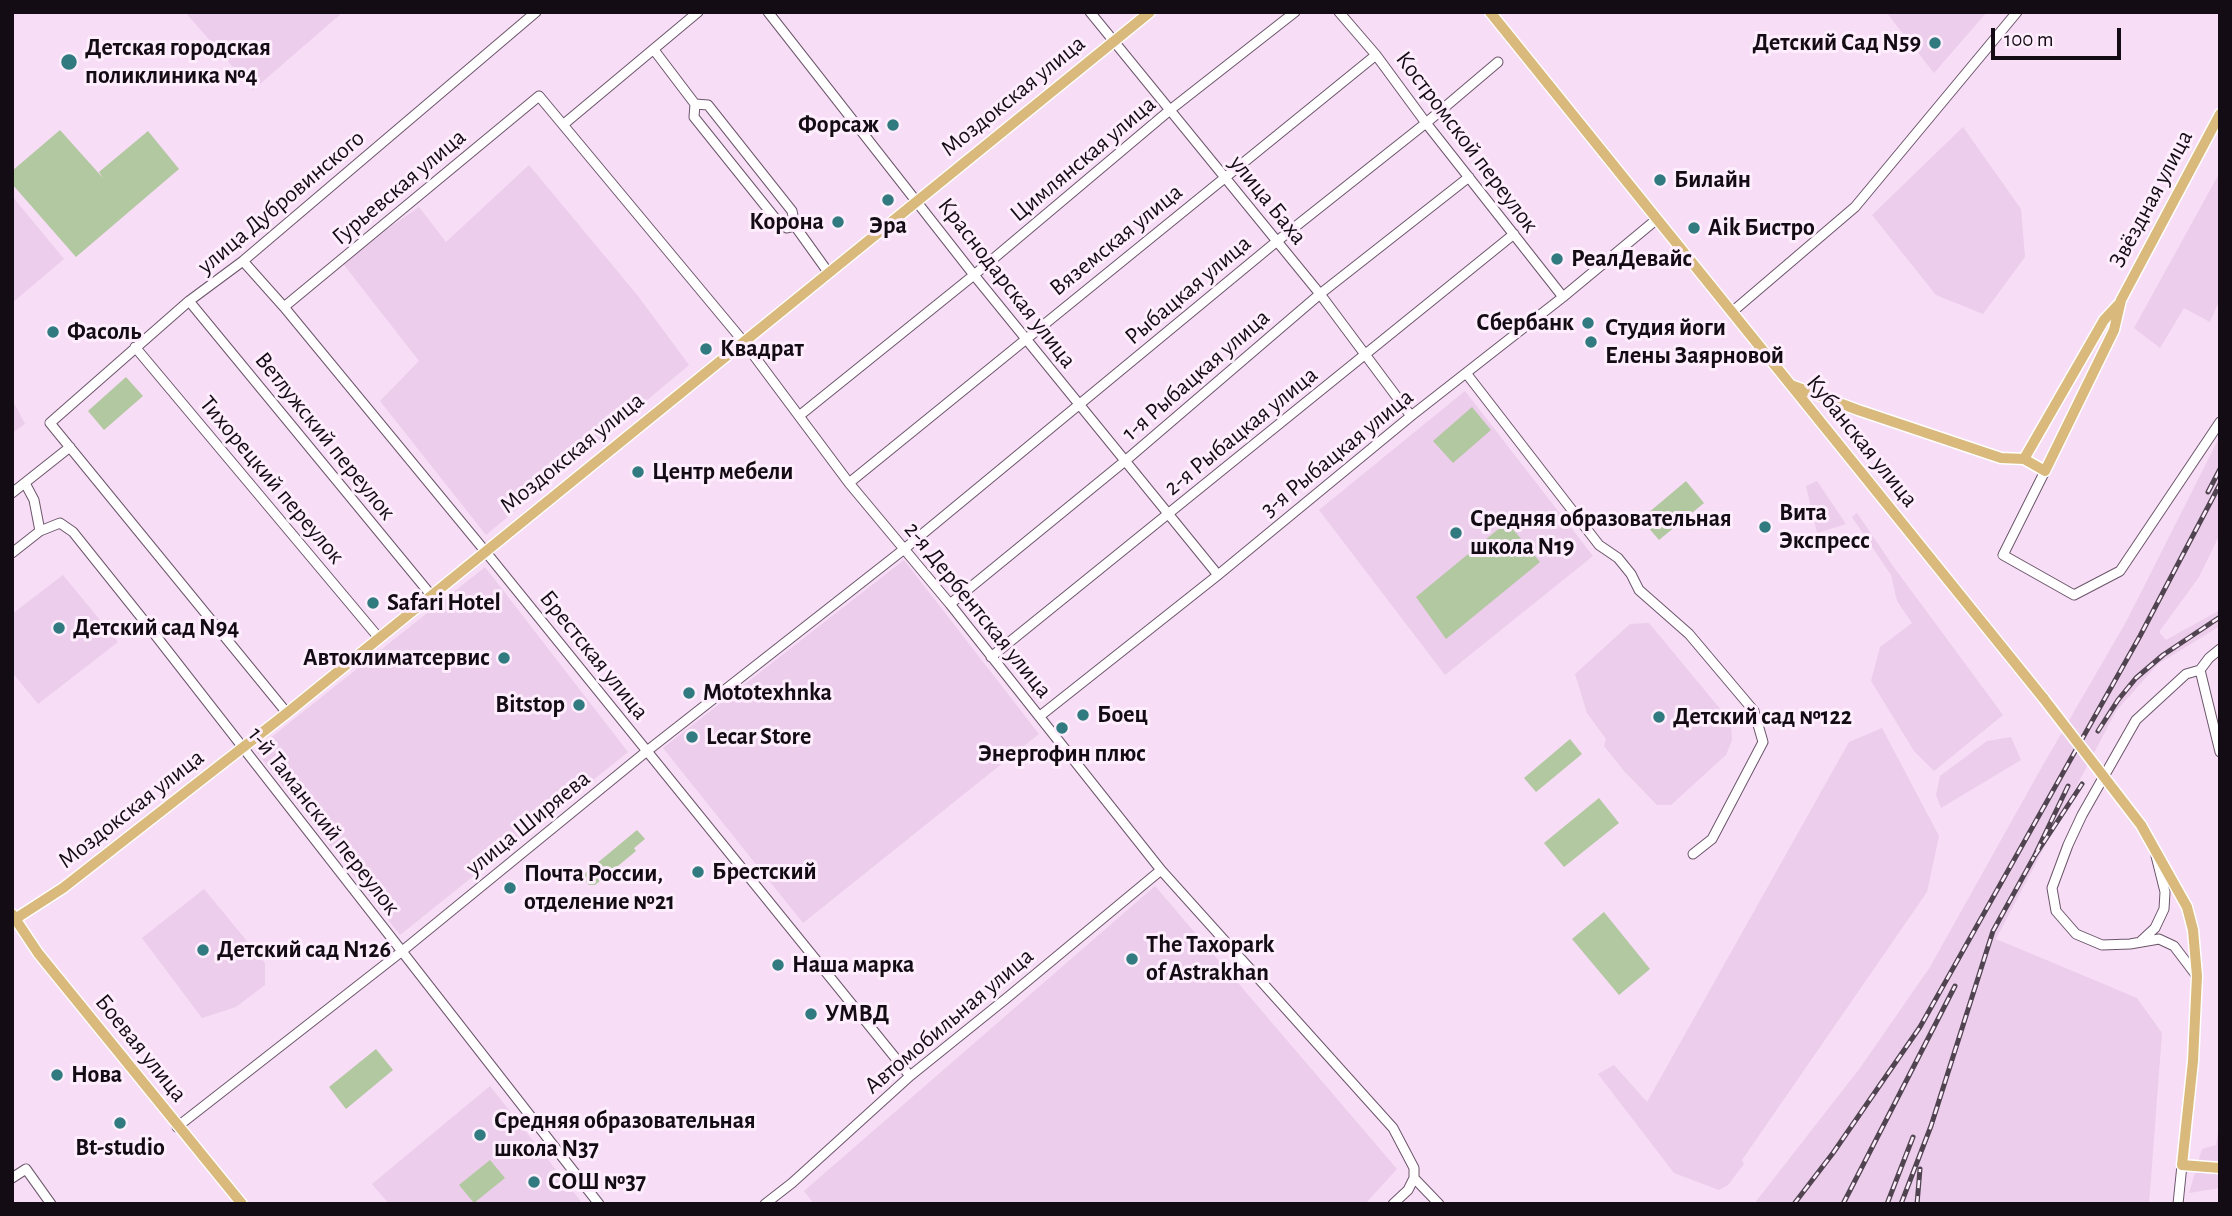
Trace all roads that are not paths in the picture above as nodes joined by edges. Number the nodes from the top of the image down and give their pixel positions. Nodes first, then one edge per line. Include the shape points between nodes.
1 (536, 12) edge
2 (698, 12) edge
3 (768, 12) edge
4 (1090, 12) edge
5 (1150, 12) edge
6 (1295, 12) edge
7 (1339, 12) edge
8 (1490, 12) edge
9 (2017, 12) edge
10 (1114, 42) junction
11 (654, 51) junction
12 (1376, 55) junction
13 (1498, 62) dead end
14 (539, 96) joint
15 (695, 104) junction
16 (1170, 110) junction
17 (2220, 114) edge
18 (1426, 123) junction
19 (564, 124) junction
20 (1225, 177) junction
21 (1469, 177) junction
22 (917, 200) junction
23 (1657, 219) junction
24 (794, 226) junction
25 (1514, 234) junction
26 (1276, 242) junction
27 (243, 261) junction
28 (828, 272) junction
29 (974, 275) junction
30 (1320, 294) junction
31 (1563, 297) junction
32 (190, 301) junction
33 (2120, 303) junction
34 (284, 307) junction
35 (1732, 312) junction
36 (1025, 338) junction
37 (743, 341) junction
38 (135, 348) junction
39 (1366, 354) junction
40 (1466, 373) junction
41 (1788, 384) junction
42 (1080, 405) junction
43 (799, 416) junction
44 (1411, 416) junction
45 (2220, 422) edge
46 (70, 447) junction
47 (2024, 459) junction
48 (1125, 461) junction
49 (2045, 471) junction
50 (25, 483) junction
51 (849, 483) junction
52 (12, 493) edge
53 (1168, 515) junction
54 (40, 531) junction
55 (903, 550) junction
56 (485, 551) junction
57 (12, 553) edge
58 (1218, 575) junction
59 (431, 595) junction
60 (950, 604) junction
61 (379, 638) junction
62 (2220, 649) edge
63 (991, 657) junction
64 (2200, 670) junction
65 (287, 713) junction
66 (1040, 716) junction
67 (244, 748) junction
68 (647, 751) junction
69 (2220, 752) edge
70 (2153, 845) junction
71 (1693, 854) dead end
72 (1161, 870) junction
73 (13, 918) edge
74 (2141, 941) junction
75 (401, 952) junction
76 (2197, 976) junction
77 (910, 1076) junction
78 (177, 1127) junction
79 (2182, 1165) junction
80 (2219, 1166) edge
81 (12, 1178) edge
82 (1414, 1178) junction
83 (51, 1204) edge
84 (242, 1204) edge
85 (598, 1204) edge
86 (765, 1204) edge
87 (1393, 1204) edge
88 (1439, 1204) edge
89 (2178, 1204) edge

1 - 27 street, улица Дубровинского
2 - 11 street
3 - 22 street, Краснодарская улица
4 - 10 street, улица Баха
5 - 10 main road, Моздокская улица
6 - 16 street, Цимлянская улица
7 - 12 street, Костромской переулок
8 - 23 main road, Кубанская улица
9 - 35 street via 1855,206
10 - 16 street, улица Баха
10 - 22 main road, Моздокская улица
11 - 15 street
11 - 19 street
12 - 18 street, Костромской переулок
12 - 20 street, Вяземская улица
13 - 18 street, Рыбацкая улица
14 - 19 street, 2-я Дербентская улица
14 - 34 street, Гурьевская улица
15 - 24 street via 708,105 792,211
15 - 24 street via 694,117 779,223
16 - 20 street, улица Баха
16 - 29 street, Цимлянская улица
17 - 33 main road, Звёздная улица
18 - 21 street, Костромской переулок
18 - 26 street, Рыбацкая улица
19 - 37 street, 2-я Дербентская улица
20 - 26 street, улица Баха
20 - 36 street, Вяземская улица
21 - 25 street, Костромской переулок
21 - 30 street, 1-я Рыбацкая улица
22 - 28 main road, Моздокская улица
22 - 29 street, Краснодарская улица
23 - 31 street, 3-я Рыбацкая улица
23 - 35 main road, Кубанская улица
24 - 28 street
25 - 31 street, Костромской переулок
25 - 39 street, 2-я Рыбацкая улица
26 - 30 street, улица Баха
26 - 42 street, Рыбацкая улица
27 - 32 street, улица Дубровинского
27 - 34 street, Брестская улица
28 - 37 main road, Моздокская улица
29 - 36 street, Краснодарская улица
29 - 43 street, Цимлянская улица
30 - 39 street, улица Баха
30 - 48 street, 1-я Рыбацкая улица
31 - 40 street, 3-я Рыбацкая улица
32 - 38 street, улица Дубровинского
32 - 59 street, Ветлужский переулок
33 - 47 main road via 2104,320
33 - 49 main road via 2114,330
34 - 56 street, Брестская улица
35 - 41 main road, Кубанская улица
36 - 42 street, Краснодарская улица
36 - 51 street, Вяземская улица
37 - 43 street, 2-я Дербентская улица
37 - 56 main road, Моздокская улица
38 - 46 street, улица Дубровинского via 50,423
38 - 61 street, Тихорецкий переулок
39 - 44 street, улица Баха
39 - 53 street, 2-я Рыбацкая улица
40 - 44 street, 3-я Рыбацкая улица
40 - 71 street via 1599,545 1618,558 1639,590 1689,634 1754,711 1763,742 1712,839
41 - 47 main road via 2001,458
41 - 70 main road, Кубанская улица, bridge via 2044,699
42 - 48 street, Краснодарская улица
42 - 55 street, Рыбацкая улица
43 - 51 street, 2-я Дербентская улица
44 - 58 street, 3-я Рыбацкая улица
45 - 49 street via 2120,571 2074,594 2003,555
46 - 50 street
46 - 65 street
47 - 49 main road
48 - 53 street, Краснодарская улица
48 - 60 street, 1-я Рыбацкая улица
50 - 52 street
50 - 54 street via 34,500
51 - 55 street, 2-я Дербентская улица
53 - 58 street, Краснодарская улица
53 - 63 street, 2-я Рыбацкая улица
54 - 57 street
54 - 67 street, 1-й Таманский переулок via 60,523 73,532
55 - 60 street, 2-я Дербентская улица
55 - 68 street, улица Ширяева
56 - 59 main road, Моздокская улица
56 - 68 street, Брестская улица
58 - 66 street, 3-я Рыбацкая улица
59 - 61 main road, Моздокская улица
60 - 63 street, 2-я Дербентская улица
61 - 65 main road, Моздокская улица
62 - 64 street
63 - 66 street, 2-я Дербентская улица
64 - 69 street
64 - 74 street via 2186,674 2136,720 2082,815 2052,888 2056,911 2076,934 2102,944
65 - 67 main road, Моздокская улица
66 - 72 street, 2-я Дербентская улица
67 - 73 main road, Моздокская улица via 63,888
67 - 75 street, 1-й Таманский переулок
68 - 75 street, улица Ширяева
68 - 77 street, Брестская улица
70 - 74 street via 2165,892 2164,909 2155,928
70 - 76 main road, Кубанская улица via 2187,907
72 - 77 street, Автомобильная улица
72 - 82 street, 2-я Дербентская улица via 1393,1128 1414,1168
73 - 78 main road, Боевая улица
74 - 76 street via 2159,939 2174,946
75 - 78 street, улица Ширяева
75 - 85 street, 1-й Таманский переулок
76 - 79 main road, Кубанская улица
77 - 86 street, Автомобильная улица
78 - 84 main road, Боевая улица
79 - 80 main road
79 - 89 street
81 - 83 street via 26,1169
82 - 87 street
82 - 88 street

